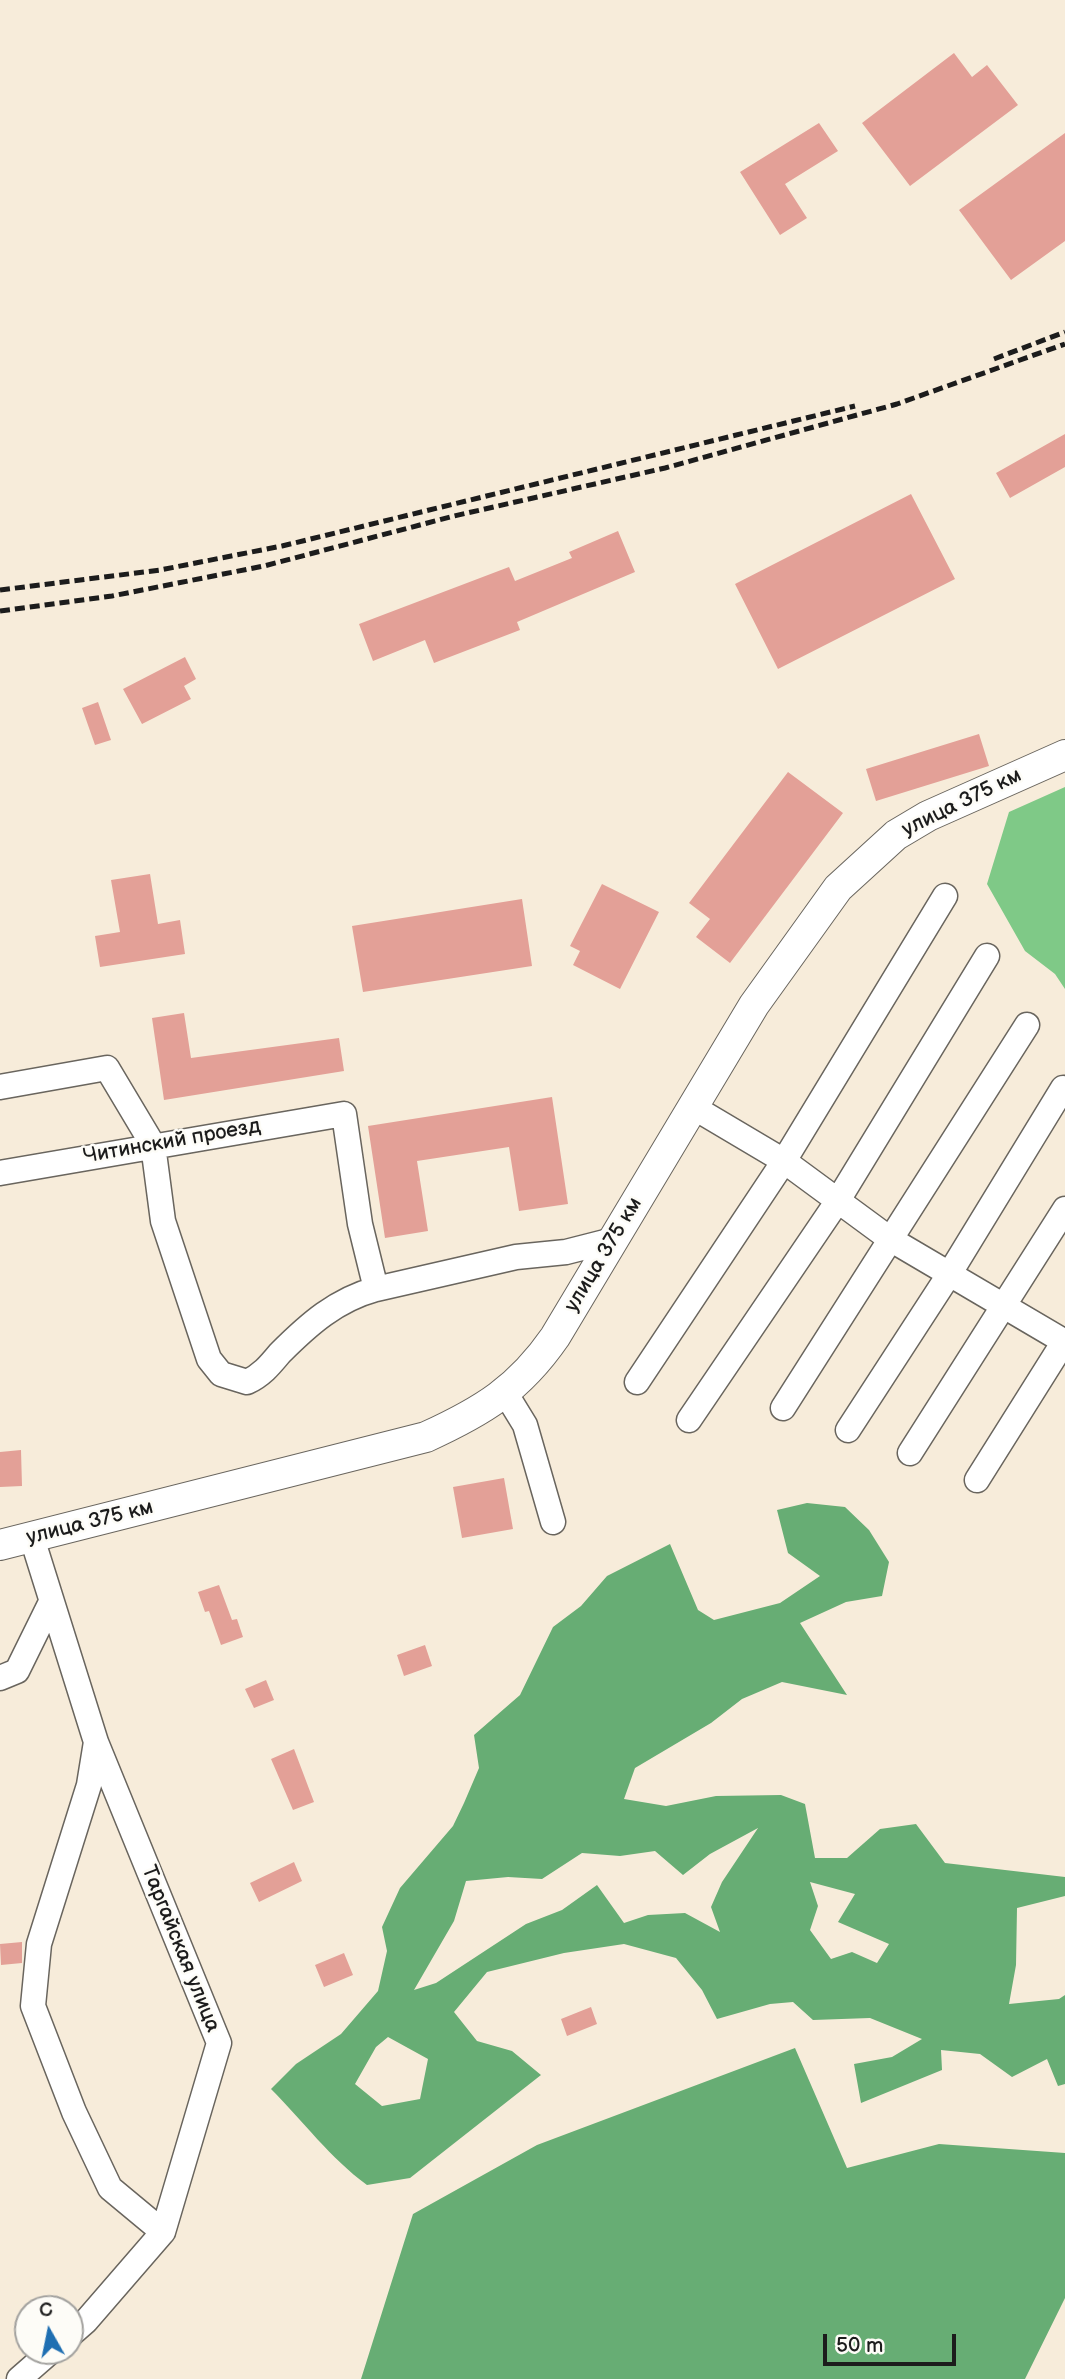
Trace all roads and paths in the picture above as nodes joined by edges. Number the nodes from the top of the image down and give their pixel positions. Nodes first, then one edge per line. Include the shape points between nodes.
1 (1065, 755) edge
2 (945, 896) dead end
3 (987, 956) dead end
4 (1027, 1024) dead end
5 (0, 1087) edge
6 (1063, 1088) dead end
7 (694, 1107) junction
8 (153, 1145) junction
9 (784, 1161) junction
10 (0, 1173) edge
11 (837, 1202) junction
12 (1065, 1209) edge
13 (890, 1239) junction
14 (613, 1240) junction
15 (950, 1273) junction
16 (376, 1289) junction
17 (1004, 1308) junction
18 (1065, 1341) edge
19 (637, 1382) dead end
20 (506, 1394) junction
21 (783, 1408) dead end
22 (689, 1420) dead end
23 (848, 1430) dead end
24 (910, 1452) dead end
25 (977, 1480) dead end
26 (553, 1522) dead end
27 (32, 1538) junction
28 (0, 1545) edge
29 (51, 1602) junction
30 (0, 1678) edge
31 (96, 1742) junction
32 (163, 2232) junction
33 (84, 2323) edge
34 (35, 2365) edge
35 (19, 2379) edge

1 - 7 main road, улица 375 км via 928,816 866,860 794,946
2 - 9 street
3 - 11 street
4 - 13 street
5 - 8 street via 107,1068
6 - 15 street
7 - 9 street
7 - 14 main road, улица 375 км
8 - 10 street, Читинский проезд
8 - 16 street, Читинский проезд via 345,1114 359,1224
8 - 16 street via 163,1221 209,1359 221,1374 247,1382 259,1376 336,1303
9 - 11 street
9 - 19 street
11 - 13 street
11 - 22 street
12 - 17 street
13 - 15 street
13 - 21 street
14 - 16 street
14 - 20 main road, улица 375 км via 550,1345
15 - 17 street
15 - 23 street
17 - 18 street
17 - 24 street
18 - 25 street
20 - 26 street via 525,1425
20 - 27 main road, улица 375 км via 471,1417 426,1437
27 - 28 main road, улица 375 км
27 - 29 street, Таргайская улица
29 - 30 street via 18,1671
29 - 31 street, Таргайская улица
31 - 32 street, Таргайская улица via 219,2043
31 - 32 street via 89,1785 39,1944 33,2006 74,2112 110,2188
32 - 33 street, Таргайская улица
34 - 35 street

